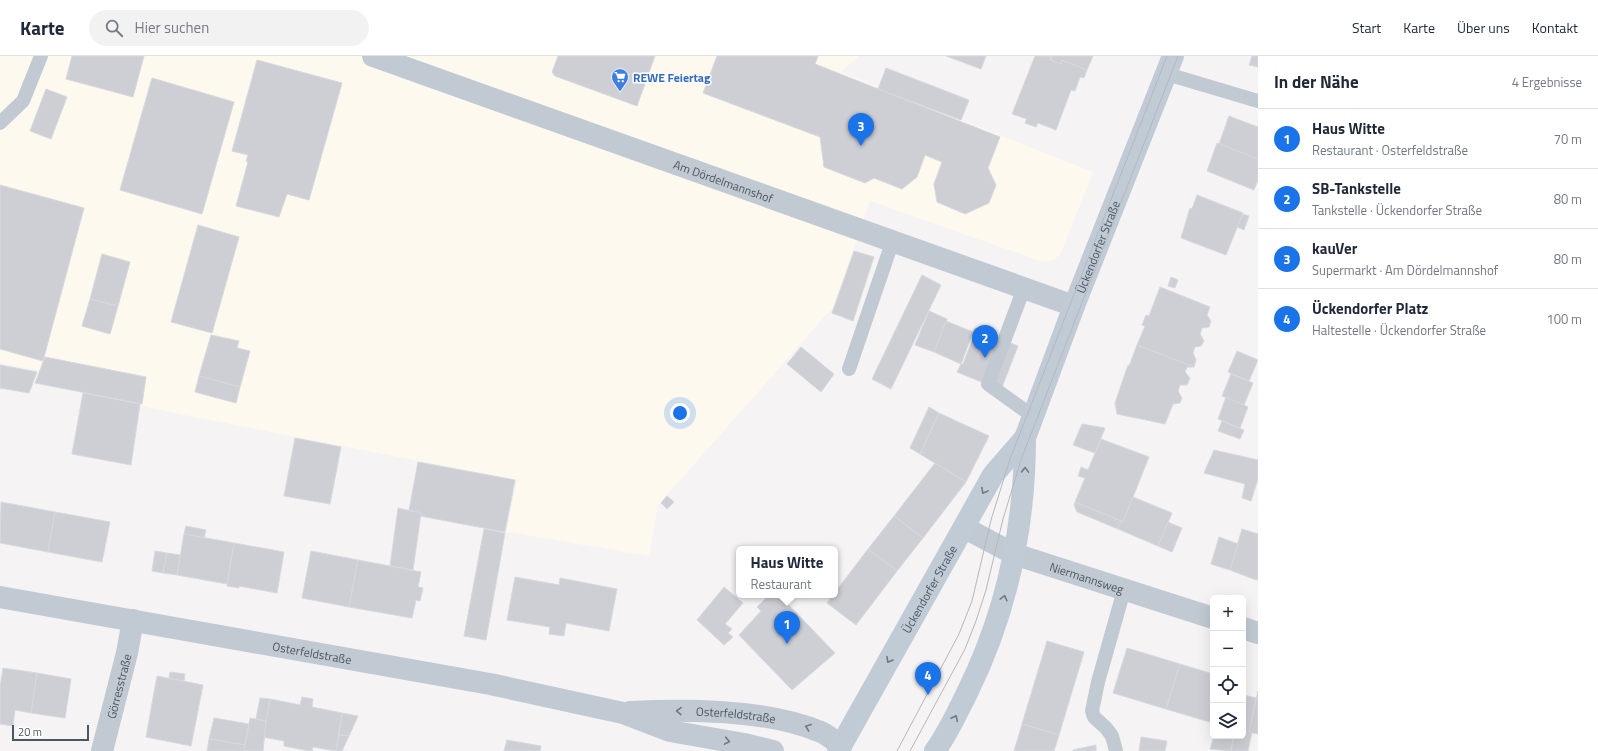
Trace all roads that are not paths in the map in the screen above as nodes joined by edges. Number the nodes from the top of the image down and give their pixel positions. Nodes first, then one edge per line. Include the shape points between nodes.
1 (41, 56) edge
2 (373, 56) edge
3 (1170, 65) edge
4 (1258, 101) edge
5 (0, 123) edge
6 (893, 240) junction
7 (1024, 288) junction
8 (1074, 306) junction
9 (849, 369) dead end
10 (1034, 417) junction
11 (1025, 438) junction
12 (965, 528) junction
13 (1014, 554) junction
14 (1124, 590) junction
15 (0, 597) edge
16 (1210, 617) edge
17 (133, 620) junction
18 (1246, 629) edge
19 (1258, 633) edge
20 (623, 713) junction
21 (842, 749) edge
22 (102, 751) edge
23 (773, 751) edge
24 (935, 751) edge
25 (1116, 751) edge

1 - 5 lane via 23,101
2 - 6 street, Am Dördelmannshof
3 - 4 lane
3 - 8 main road, Ückendorfer Straße
6 - 7 street, Am Dördelmannshof
6 - 9 lane
7 - 8 street, Am Dördelmannshof
7 - 10 lane via 988,384
8 - 10 main road, Ückendorfer Straße
10 - 11 main road, Ückendorfer Straße
11 -> 12 main road, Ückendorfer Straße via 993,475
13 -> 11 main road, Ückendorfer Straße via 1024,487
12 - 13 street, Niermannsweg
12 -> 21 main road, Ückendorfer Straße
13 - 14 street, Niermannsweg
24 -> 13 main road, Ückendorfer Straße via 950,728 980,668 998,621
14 - 16 street, Niermannsweg
14 - 25 lane via 1092,711 1094,717 1112,736
15 - 17 street, Osterfeldstraße
17 - 20 street, Osterfeldstraße via 490,684
17 - 22 street, Görresstraße
18 - 19 street
21 -> 20 street, Osterfeldstraße via 823,732 797,723 737,713 664,710
20 -> 23 street, Osterfeldstraße via 670,731

